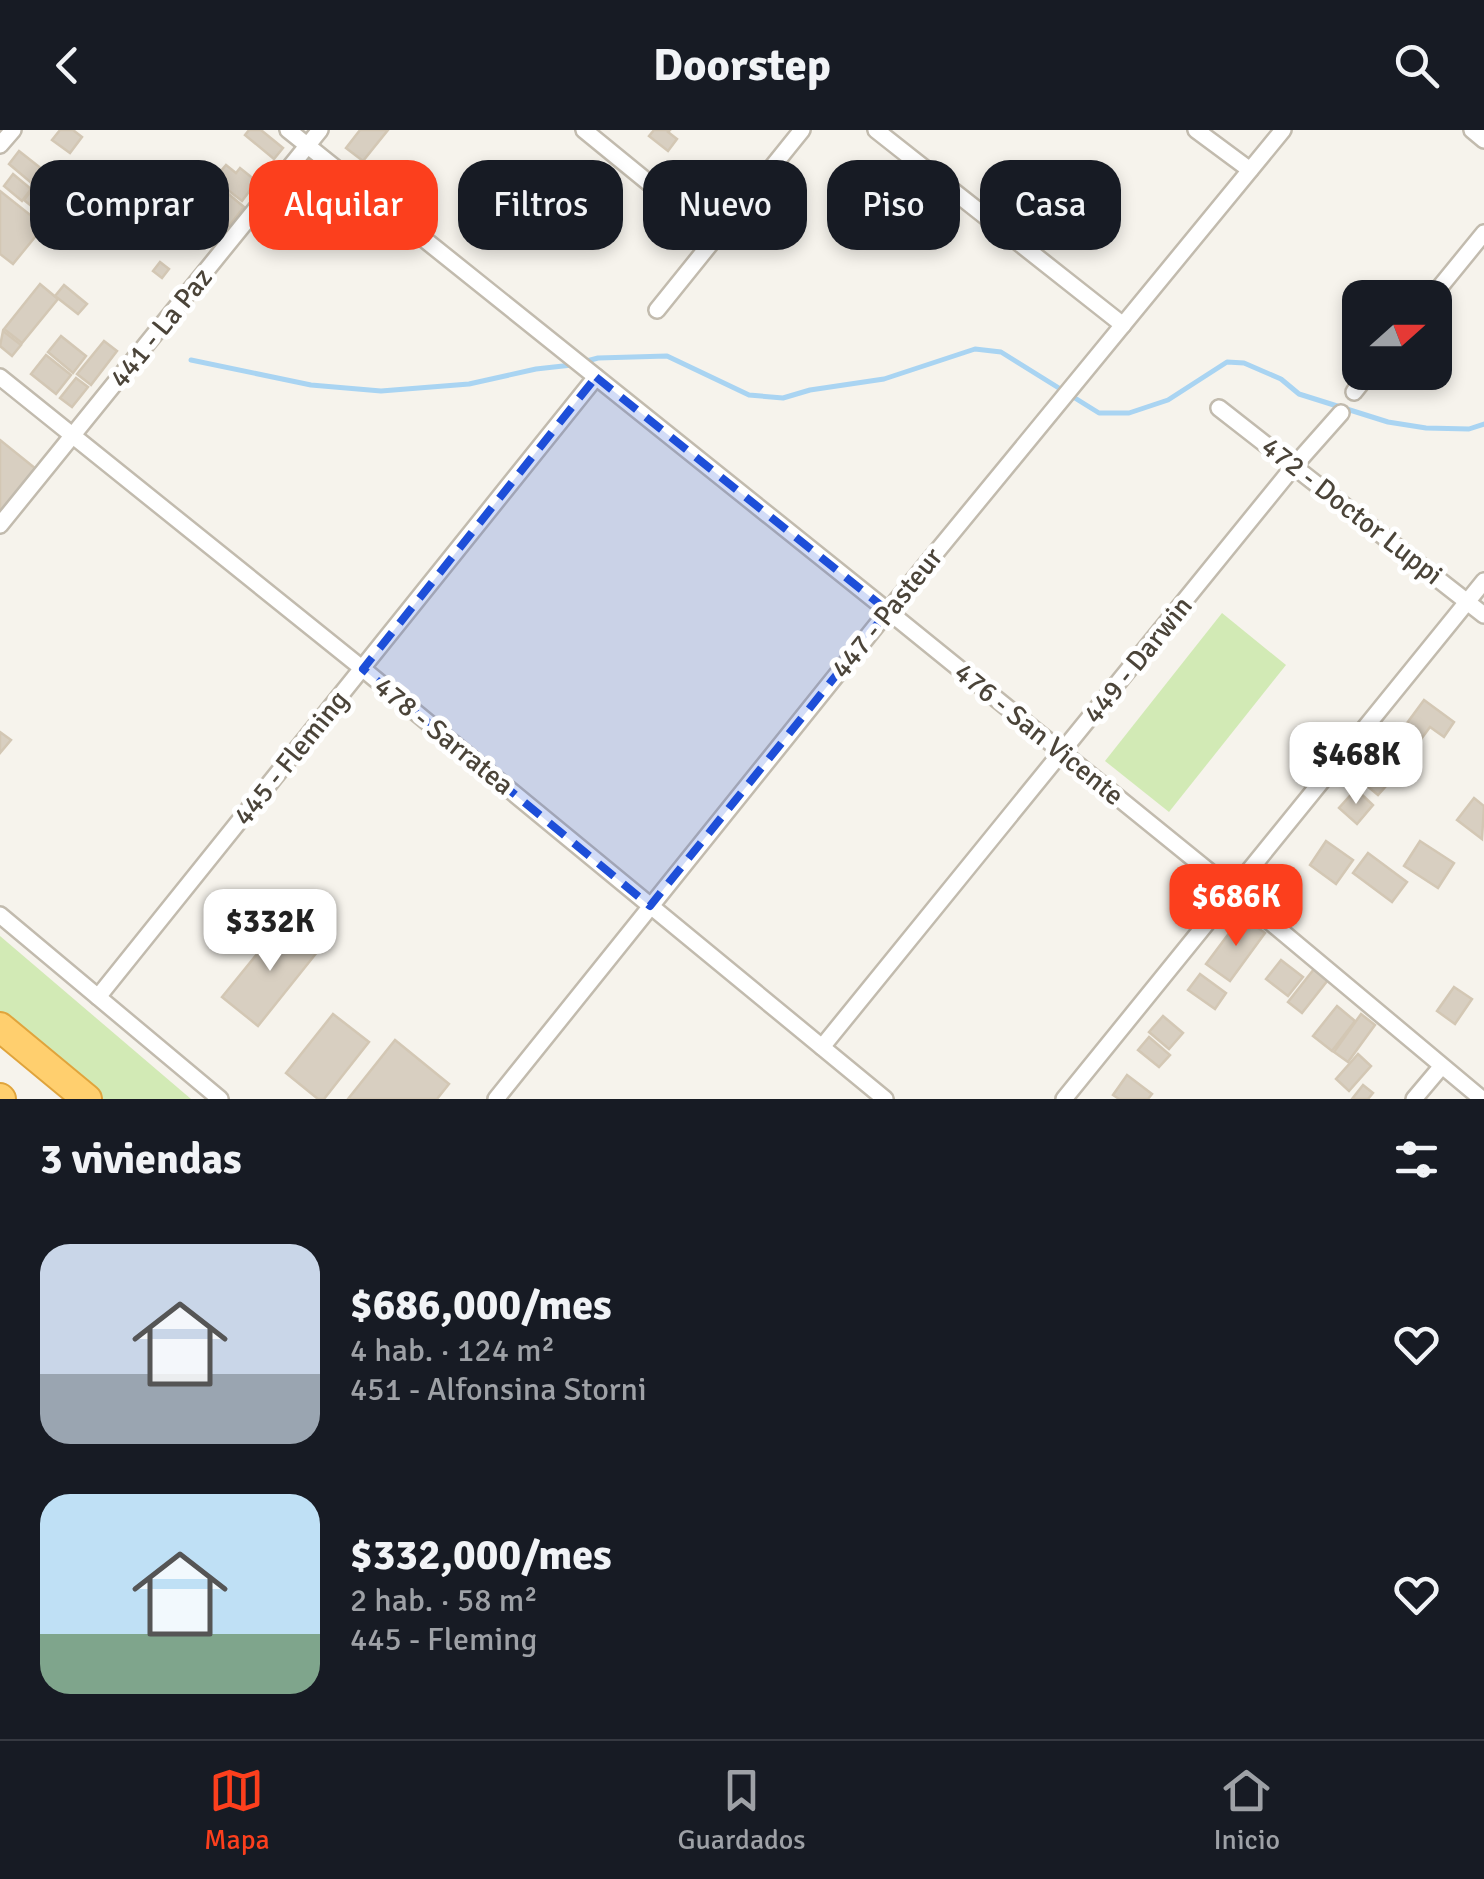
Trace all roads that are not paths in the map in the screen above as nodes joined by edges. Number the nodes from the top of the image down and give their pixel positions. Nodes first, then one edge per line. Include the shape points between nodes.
1 (12, 130) edge
2 (288, 130) edge
3 (320, 130) edge
4 (584, 130) edge
5 (802, 130) edge
6 (876, 130) edge
7 (1196, 130) edge
8 (1283, 130) edge
9 (1472, 130) edge
10 (1484, 140) edge
11 (0, 145) edge
12 (308, 145) junction
13 (778, 160) edge
14 (1250, 170) junction
15 (643, 178) edge
16 (1484, 232) edge
17 (705, 250) edge
18 (1445, 280) edge
19 (657, 310) dead end
20 (1123, 325) junction
21 (594, 375) junction
22 (0, 376) edge
23 (1218, 408) dead end
24 (1341, 413) dead end
25 (74, 436) junction
26 (1294, 466) junction
27 (0, 525) edge
28 (1484, 580) edge
29 (1467, 601) junction
30 (888, 610) junction
31 (1484, 615) edge
32 (363, 669) junction
33 (1062, 755) junction
34 (1232, 890) junction
35 (650, 906) junction
36 (0, 915) edge
37 (98, 997) junction
38 (0, 1027) edge
39 (0, 1038) edge
40 (822, 1047) junction
41 (1441, 1067) junction
42 (87, 1099) edge
43 (220, 1099) edge
44 (496, 1099) edge
45 (885, 1099) edge
46 (1064, 1099) edge
47 (1414, 1099) edge
48 (1482, 1099) edge

1 - 11 street
2 - 12 street
3 - 12 street, 441 - La Paz
4 - 15 street
5 - 13 street
6 - 20 street
7 - 14 street
8 - 14 street, 447 - Pasteur
9 - 10 street
12 - 21 street, 476 - San Vicente
12 - 25 street, 441 - La Paz
14 - 20 street, 447 - Pasteur
16 - 18 street
17 - 19 street
20 - 30 street, 447 - Pasteur
21 - 30 street, 476 - San Vicente
21 - 32 street, 445 - Fleming
22 - 25 street, 478 - Sarratea
23 - 26 street, 472 - Doctor Luppi
24 - 26 street, 449 - Darwin
25 - 27 street, 441 - La Paz
25 - 32 street, 478 - Sarratea
26 - 29 street, 472 - Doctor Luppi
26 - 33 street, 449 - Darwin
28 - 29 street
29 - 31 street, 472 - Doctor Luppi
29 - 34 street
30 - 33 street, 476 - San Vicente
30 - 35 street, 447 - Pasteur
32 - 35 street, 478 - Sarratea
32 - 37 street, 445 - Fleming
33 - 34 street, 476 - San Vicente
33 - 40 street, 449 - Darwin
34 - 41 street, 476 - San Vicente
34 - 46 street
35 - 40 street, 478 - Sarratea
35 - 44 street, 447 - Pasteur
36 - 37 street
37 - 43 street
38 - 42 highway
39 - 42 highway
40 - 45 street, 478 - Sarratea
41 - 47 street
41 - 48 street, 476 - San Vicente

